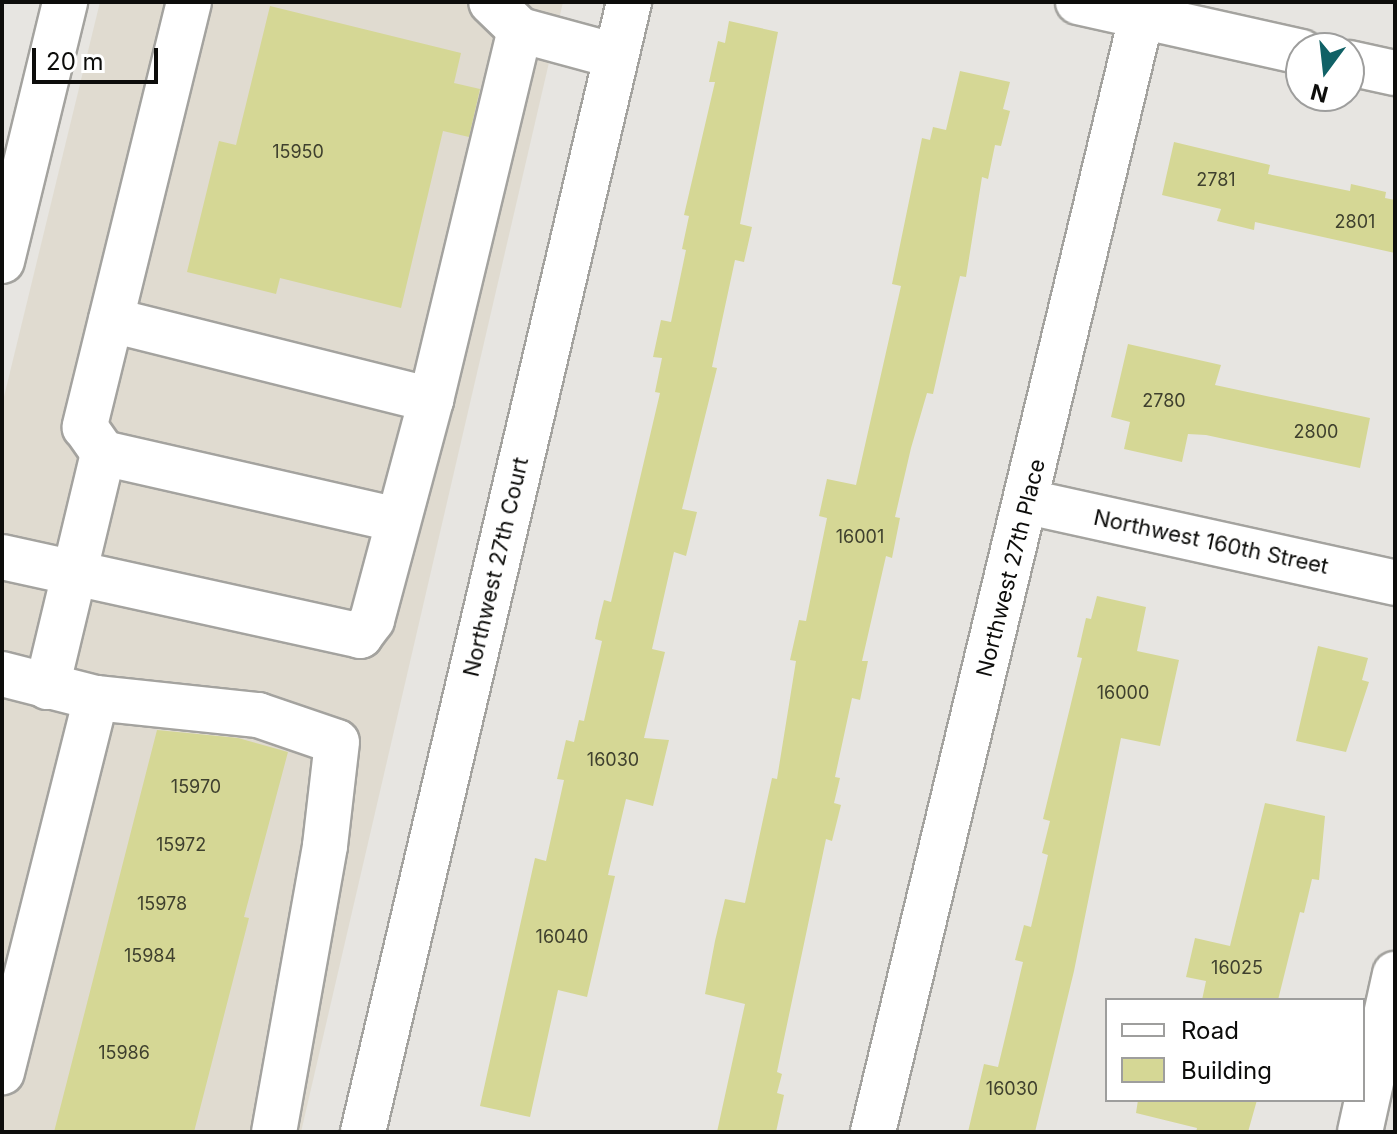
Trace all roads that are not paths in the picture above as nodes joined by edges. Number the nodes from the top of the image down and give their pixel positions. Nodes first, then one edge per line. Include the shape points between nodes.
1 (65, 2) edge
2 (189, 2) edge
3 (629, 2) edge
4 (1078, 2) edge
5 (1143, 9) edge
6 (505, 16) edge
7 (1285, 48) edge
8 (616, 56) junction
9 (1365, 66) edge
10 (1395, 73) edge
11 (2, 261) edge
12 (111, 320) junction
13 (431, 400) junction
14 (103, 453) junction
15 (1028, 502) junction
16 (397, 520) junction
17 (2, 557) edge
18 (75, 572) junction
19 (1395, 583) edge
20 (2, 674) edge
21 (47, 687) junction
22 (96, 698) junction
23 (1395, 974) edge
24 (2, 1072) edge
25 (274, 1132) edge
26 (363, 1132) edge
27 (873, 1132) edge
28 (1360, 1132) edge

1 - 11 street
2 - 12 street
3 - 8 street, Northwest 27th Court
4 - 5 street
5 - 7 street
5 - 15 street, Northwest 27th Place
6 - 8 street
6 - 13 street
8 - 26 street, Northwest 27th Court
9 - 10 street
12 - 13 street
12 - 14 street via 85,427
13 - 16 street
14 - 16 street
14 - 18 street
15 - 19 street, Northwest 160th Street
15 - 27 street, Northwest 27th Place
16 - 18 street via 372,620 360,636
17 - 18 street
18 - 21 street
20 - 21 street
21 - 22 street
22 - 24 street
22 - 25 street via 258,715 337,742 325,846
23 - 28 street

